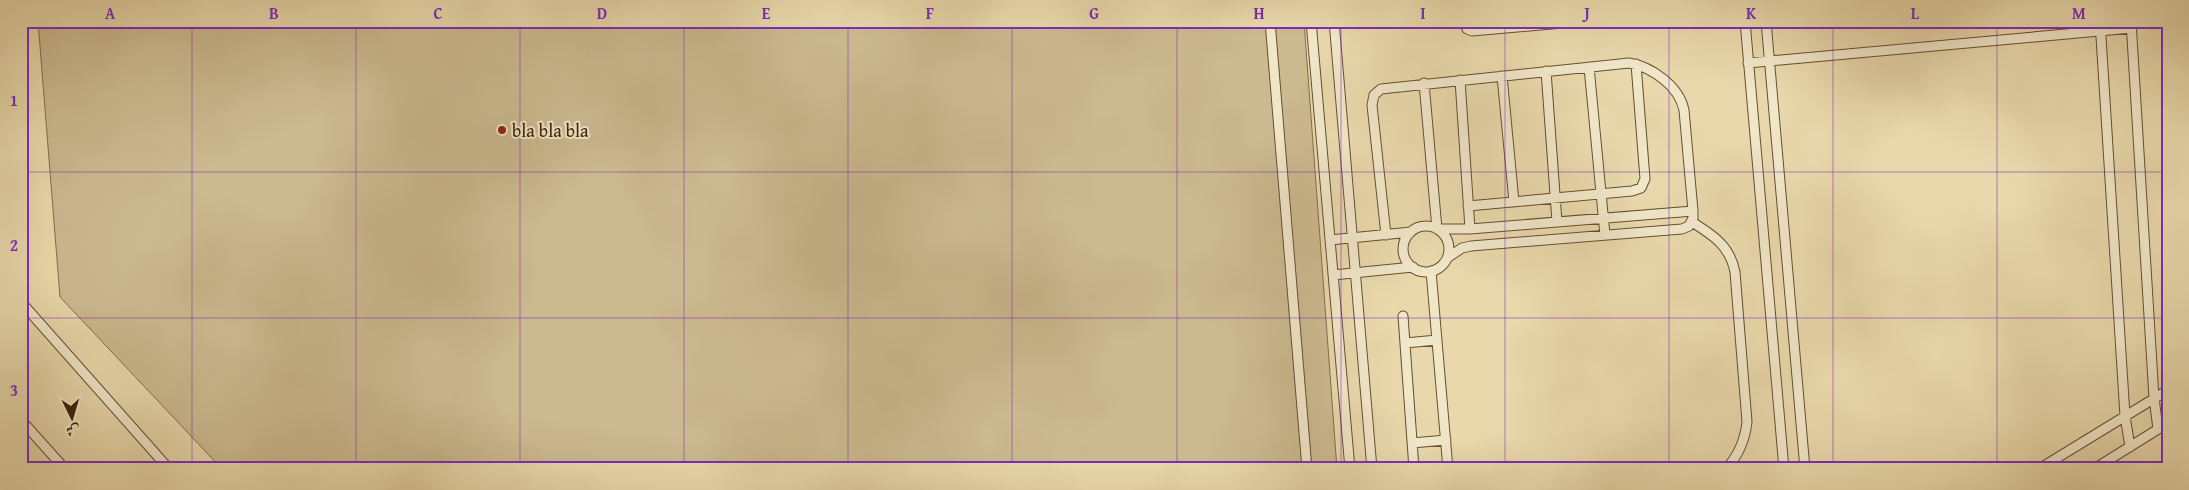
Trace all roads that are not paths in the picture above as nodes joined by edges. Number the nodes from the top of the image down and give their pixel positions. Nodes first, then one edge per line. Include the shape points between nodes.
1 (1270, 21) edge
2 (1335, 21) edge
3 (1464, 21) edge
4 (1585, 21) edge
5 (1745, 21) edge
6 (1766, 21) edge
7 (1312, 22) edge
8 (2132, 25) edge
9 (2100, 26) edge
10 (1769, 60) junction
11 (1748, 63) junction
12 (1636, 64) junction
13 (1589, 67) junction
14 (1546, 71) junction
15 (1502, 76) junction
16 (1460, 80) junction
17 (1424, 83) junction
18 (1601, 194) junction
19 (1556, 198) junction
20 (1514, 202) junction
21 (1468, 206) junction
22 (1693, 211) junction
23 (1603, 218) junction
24 (1557, 222) junction
25 (1692, 222) junction
26 (1437, 229) junction
27 (1470, 229) junction
28 (1410, 232) junction
29 (1386, 235) junction
30 (1605, 235) junction
31 (1352, 238) junction
32 (1330, 240) junction
33 (1447, 258) junction
34 (1413, 267) junction
35 (1431, 271) junction
36 (1355, 273) junction
37 (1333, 275) junction
38 (21, 302) edge
39 (1403, 316) dead end
40 (1437, 340) junction
41 (1405, 343) junction
42 (2168, 390) edge
43 (2154, 398) junction
44 (2125, 416) junction
45 (21, 420) edge
46 (2168, 423) edge
47 (2158, 429) junction
48 (1446, 440) junction
49 (1412, 443) junction
50 (2130, 447) junction
51 (65, 469) edge
52 (169, 469) edge
53 (1307, 469) edge
54 (1350, 469) edge
55 (1372, 469) edge
56 (1414, 469) edge
57 (1448, 469) edge
58 (1726, 469) edge
59 (1784, 469) edge
60 (1805, 469) edge
61 (2039, 469) edge
62 (2094, 469) edge

1 - 53 lane
2 - 7 lane
2 - 31 lane
3 - 4 lane via 1467,29 1472,31
5 - 11 lane
6 - 10 lane
7 - 32 lane
8 - 9 lane
8 - 43 lane
9 - 10 lane
9 - 44 lane
10 - 11 lane
10 - 60 lane
11 - 59 lane
12 - 13 lane
12 - 18 lane via 1644,184 1638,190
12 - 22 lane via 1672,87 1682,102
13 - 14 lane
13 - 18 lane
14 - 15 lane
14 - 19 lane
15 - 16 lane
15 - 20 lane
16 - 17 lane
16 - 21 lane
17 - 26 lane
17 - 29 lane via 1385,87 1372,100
18 - 19 lane
18 - 23 lane
19 - 20 lane
19 - 24 lane
20 - 21 lane
21 - 27 lane
22 - 23 lane
22 - 25 lane
23 - 24 lane
23 - 30 lane
24 - 27 lane
25 - 30 lane via 1682,229
25 - 58 lane via 1717,238 1734,262 1747,422 1743,444
26 - 27 lane
26 - 28 lane via 1423,226
26 - 33 lane via 1446,238
28 - 29 lane
28 - 34 lane via 1404,254
29 - 31 lane
30 - 33 lane via 1472,246 1462,248
31 - 32 lane
31 - 36 lane
32 - 37 lane
33 - 35 lane
34 - 35 lane
34 - 36 lane
35 - 40 lane
36 - 37 lane
36 - 55 lane
37 - 54 lane
38 - 52 lane
39 - 41 lane
40 - 41 lane
40 - 48 lane
41 - 49 lane
42 - 43 lane
43 - 44 lane
43 - 47 lane
44 - 50 lane
44 - 61 lane
45 - 51 lane
46 - 47 lane
47 - 50 lane
48 - 49 lane
48 - 57 lane
49 - 56 lane
50 - 62 lane

